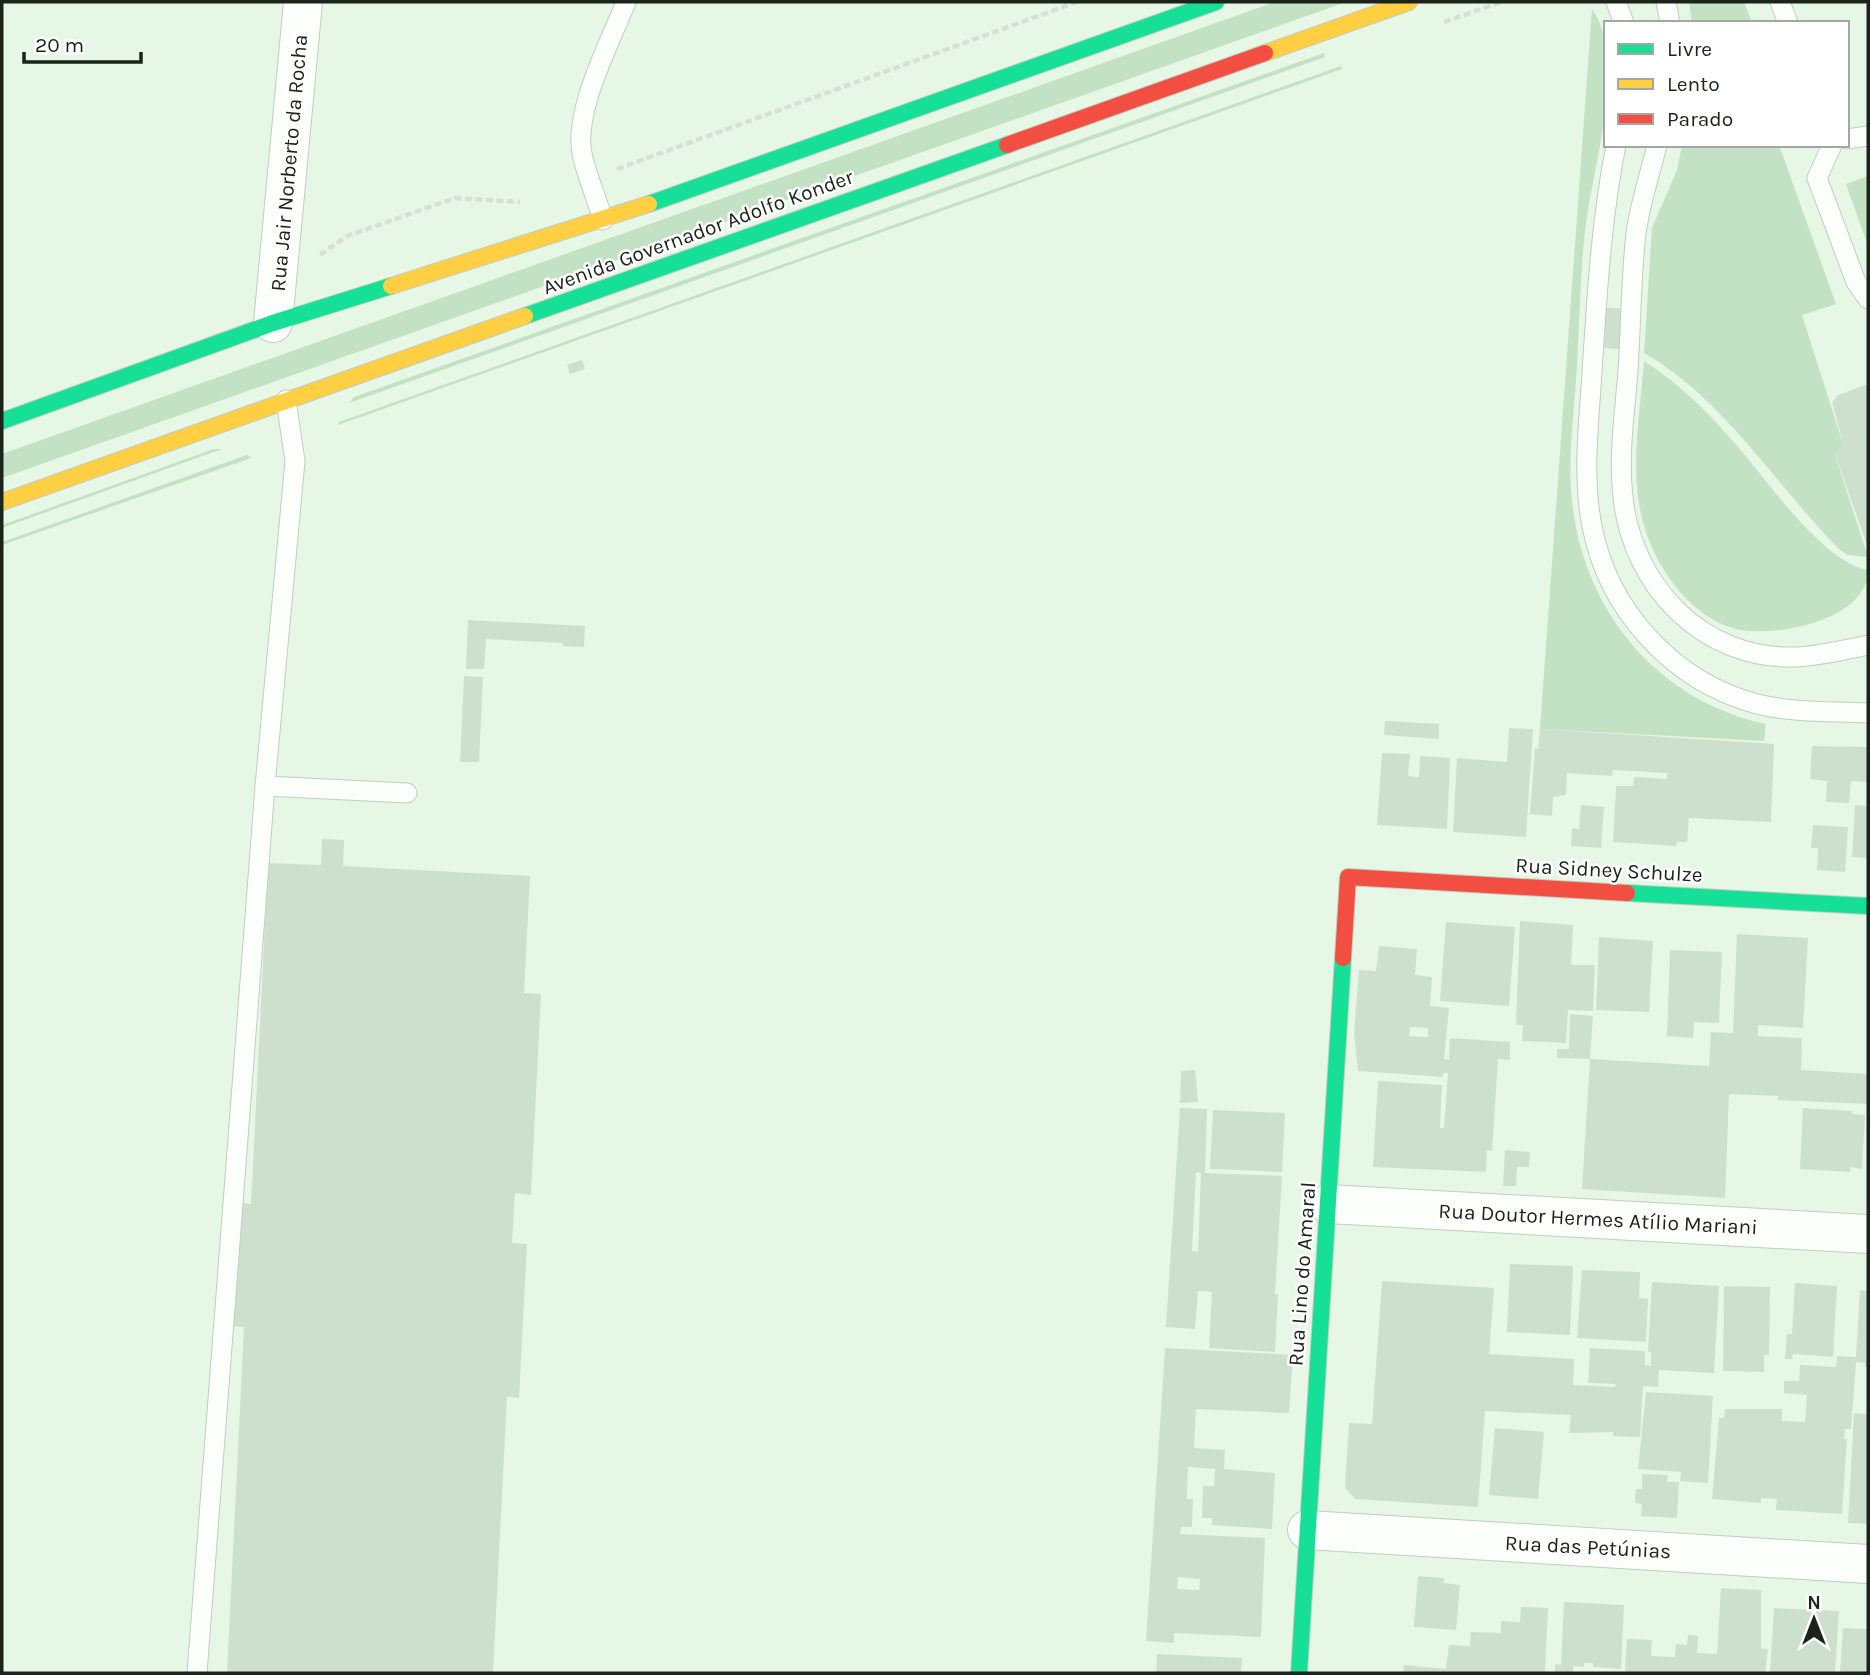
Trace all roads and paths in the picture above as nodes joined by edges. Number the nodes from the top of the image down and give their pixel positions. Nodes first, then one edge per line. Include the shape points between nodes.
1 (303, 2) edge
2 (626, 2) edge
3 (1077, 2) edge
4 (1216, 2) edge
5 (1409, 2) edge
6 (1616, 2) edge
7 (1666, 2) edge
8 (1780, 2) edge
9 (1160, 12) edge
10 (1623, 21) edge
11 (1670, 21) edge
12 (1787, 21) edge
13 (1868, 136) edge
14 (1849, 139) edge
15 (1616, 147) edge
16 (1657, 147) edge
17 (1831, 147) edge
18 (591, 178) junction
19 (532, 198) dead end
20 (603, 220) junction
21 (278, 284) junction
22 (1868, 299) edge
23 (273, 323) junction
24 (286, 400) junction
25 (2, 421) edge
26 (2, 502) edge
27 (1868, 645) edge
28 (1868, 713) edge
29 (265, 786) junction
30 (407, 793) dead end
31 (1348, 877) joint
32 (1868, 906) edge
33 (1328, 1204) junction
34 (1868, 1234) edge
35 (1307, 1530) junction
36 (1868, 1564) edge
37 (197, 1673) edge
38 (1298, 1673) edge

1 - 21 street, Rua Jair Norberto da Rocha
2 - 18 lane via 580,133 582,158
3 - 18 path
4 - 9 main road, Avenida Governador Adolfo Konder
5 - 24 main road, Avenida Governador Adolfo Konder
6 - 10 lane
7 - 11 lane
8 - 12 lane
9 - 20 main road, Avenida Governador Adolfo Konder
13 - 14 lane
15 - 28 lane via 1603,218 1587,463 1592,524 1606,573 1645,635 1692,675 1757,704
16 - 27 lane via 1636,232 1622,461 1623,500 1638,554 1680,615 1732,648 1792,657
17 - 22 lane via 1817,178 1856,282
18 - 20 lane
19 - 21 path via 520,202 455,198 347,236
20 - 23 main road, Avenida Governador Adolfo Konder
21 - 23 street, Rua Jair Norberto da Rocha
23 - 25 main road, Avenida Governador Adolfo Konder
24 - 26 main road, Avenida Governador Adolfo Konder
24 - 29 lane via 295,461
29 - 30 lane
29 - 37 lane
31 - 32 main road, Rua Sidney Schulze
31 - 33 main road, Rua Lino do Amaral
33 - 34 street, Rua Doutor Hermes Atílio Mariani
33 - 35 main road, Rua Lino do Amaral
35 - 36 street, Rua das Petúnias
35 - 38 main road, Rua Lino do Amaral

